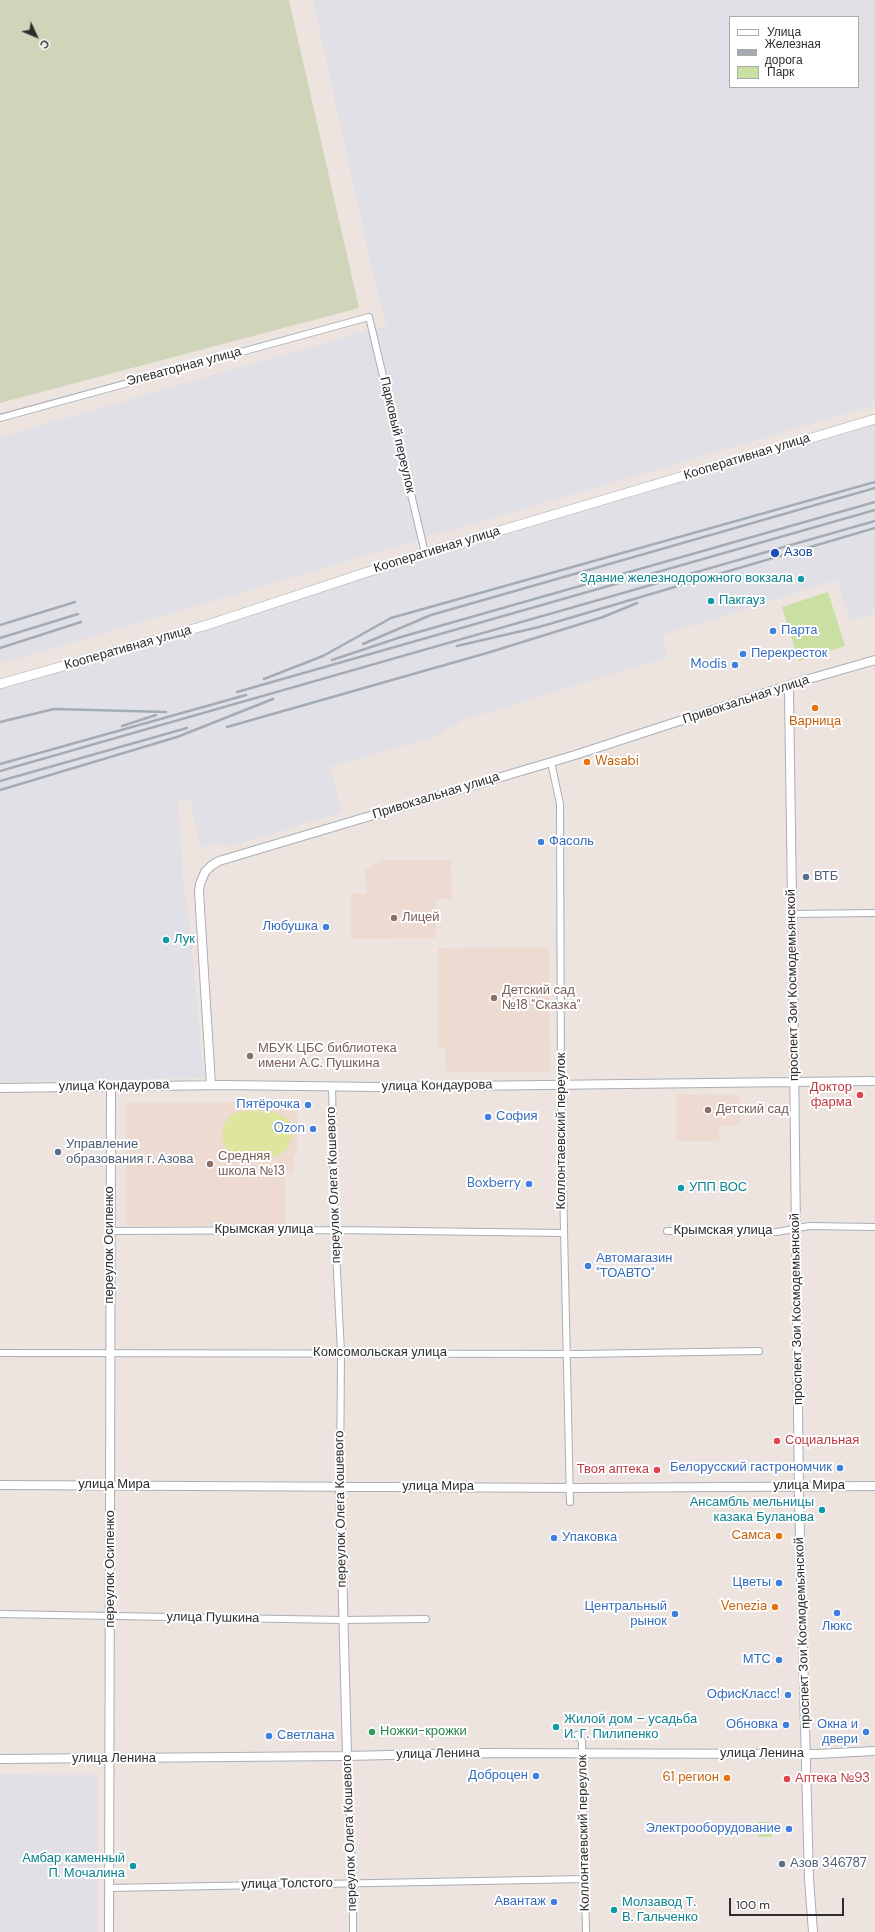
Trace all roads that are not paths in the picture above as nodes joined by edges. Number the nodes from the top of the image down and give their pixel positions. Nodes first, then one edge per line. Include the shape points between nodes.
1 (369, 317) joint
2 (0, 418) edge
3 (875, 419) edge
4 (424, 553) junction
5 (875, 660) edge
6 (0, 684) edge
7 (788, 686) junction
8 (551, 762) junction
9 (875, 913) edge
10 (792, 914) junction
11 (794, 1081) junction
12 (875, 1081) edge
13 (561, 1084) junction
14 (211, 1085) junction
15 (111, 1086) junction
16 (332, 1086) junction
17 (0, 1088) edge
18 (796, 1227) junction
19 (875, 1227) edge
20 (335, 1230) junction
21 (110, 1231) junction
22 (667, 1231) dead end
23 (563, 1233) junction
24 (759, 1352) dead end
25 (0, 1353) edge
26 (341, 1353) junction
27 (110, 1354) junction
28 (566, 1354) junction
29 (0, 1484) edge
30 (111, 1484) junction
31 (340, 1486) junction
32 (799, 1486) junction
33 (875, 1486) edge
34 (570, 1487) junction
35 (570, 1502) dead end
36 (0, 1614) edge
37 (111, 1616) junction
38 (426, 1619) dead end
39 (342, 1620) junction
40 (578, 1735) dead end
41 (875, 1751) edge
42 (582, 1753) junction
43 (806, 1754) junction
44 (347, 1756) junction
45 (0, 1759) edge
46 (111, 1759) junction
47 (585, 1879) junction
48 (353, 1883) junction
49 (109, 1888) junction
50 (109, 1932) edge
51 (353, 1932) edge
52 (586, 1932) edge
53 (813, 1932) edge

1 - 2 street, Элеваторная улица
1 - 4 street, Парковый переулок
3 - 4 main road, Кооперативная улица
4 - 6 main road, Кооперативная улица via 207,625
5 - 7 street, Привокзальная улица
7 - 8 street, Привокзальная улица
7 - 10 street, проспект Зои Космодемьянской
8 - 13 street, Коллонтаевский переулок via 560,804
8 - 14 street, Привокзальная улица via 219,861 211,866 202,878 199,892
9 - 10 street
10 - 11 street, проспект Зои Космодемьянской
11 - 12 street, улица Кондаурова
11 - 13 street, улица Кондаурова
11 - 18 street, проспект Зои Космодемьянской
13 - 16 street, улица Кондаурова
13 - 23 street, Коллонтаевский переулок
14 - 15 street, улица Кондаурова
14 - 16 street, улица Кондаурова
15 - 17 street, улица Кондаурова
15 - 21 street, переулок Осипенко
16 - 20 street, переулок Олега Кошевого
18 - 19 street, Крымская улица
18 - 22 street, Крымская улица via 777,1232
18 - 32 street, проспект Зои Космодемьянской
20 - 21 street, Крымская улица
20 - 23 street, Крымская улица
20 - 26 street, переулок Олега Кошевого
21 - 27 street, переулок Осипенко
23 - 28 street, Коллонтаевский переулок
24 - 28 street, Комсомольская улица
25 - 27 street, Комсомольская улица
26 - 27 street, Комсомольская улица
26 - 28 street, Комсомольская улица
26 - 31 street, переулок Олега Кошевого
27 - 30 street, переулок Осипенко
28 - 34 street, Коллонтаевский переулок
29 - 30 street, улица Мира
30 - 31 street, улица Мира
30 - 37 street, переулок Осипенко
31 - 34 street, улица Мира
31 - 39 street, переулок Олега Кошевого
32 - 33 street, улица Мира
32 - 34 street, улица Мира
32 - 43 street, проспект Зои Космодемьянской
34 - 35 street, Коллонтаевский переулок
36 - 37 street, улица Пушкина
37 - 39 street, улица Пушкина
37 - 46 street, переулок Осипенко
38 - 39 street, улица Пушкина
39 - 44 street, переулок Олега Кошевого
40 - 42 street, Коллонтаевский переулок via 582,1741
41 - 43 street, улица Ленина
42 - 43 street, улица Ленина
42 - 44 street, улица Ленина
42 - 47 street, Коллонтаевский переулок
43 - 53 street, проспект Зои Космодемьянской
44 - 46 street, улица Ленина
44 - 48 street, переулок Олега Кошевого
45 - 46 street, улица Ленина
46 - 49 street, переулок Осипенко
47 - 48 street, улица Толстого
47 - 52 street, Коллонтаевский переулок
48 - 49 street, улица Толстого
48 - 51 street, переулок Олега Кошевого
49 - 50 street, переулок Осипенко

